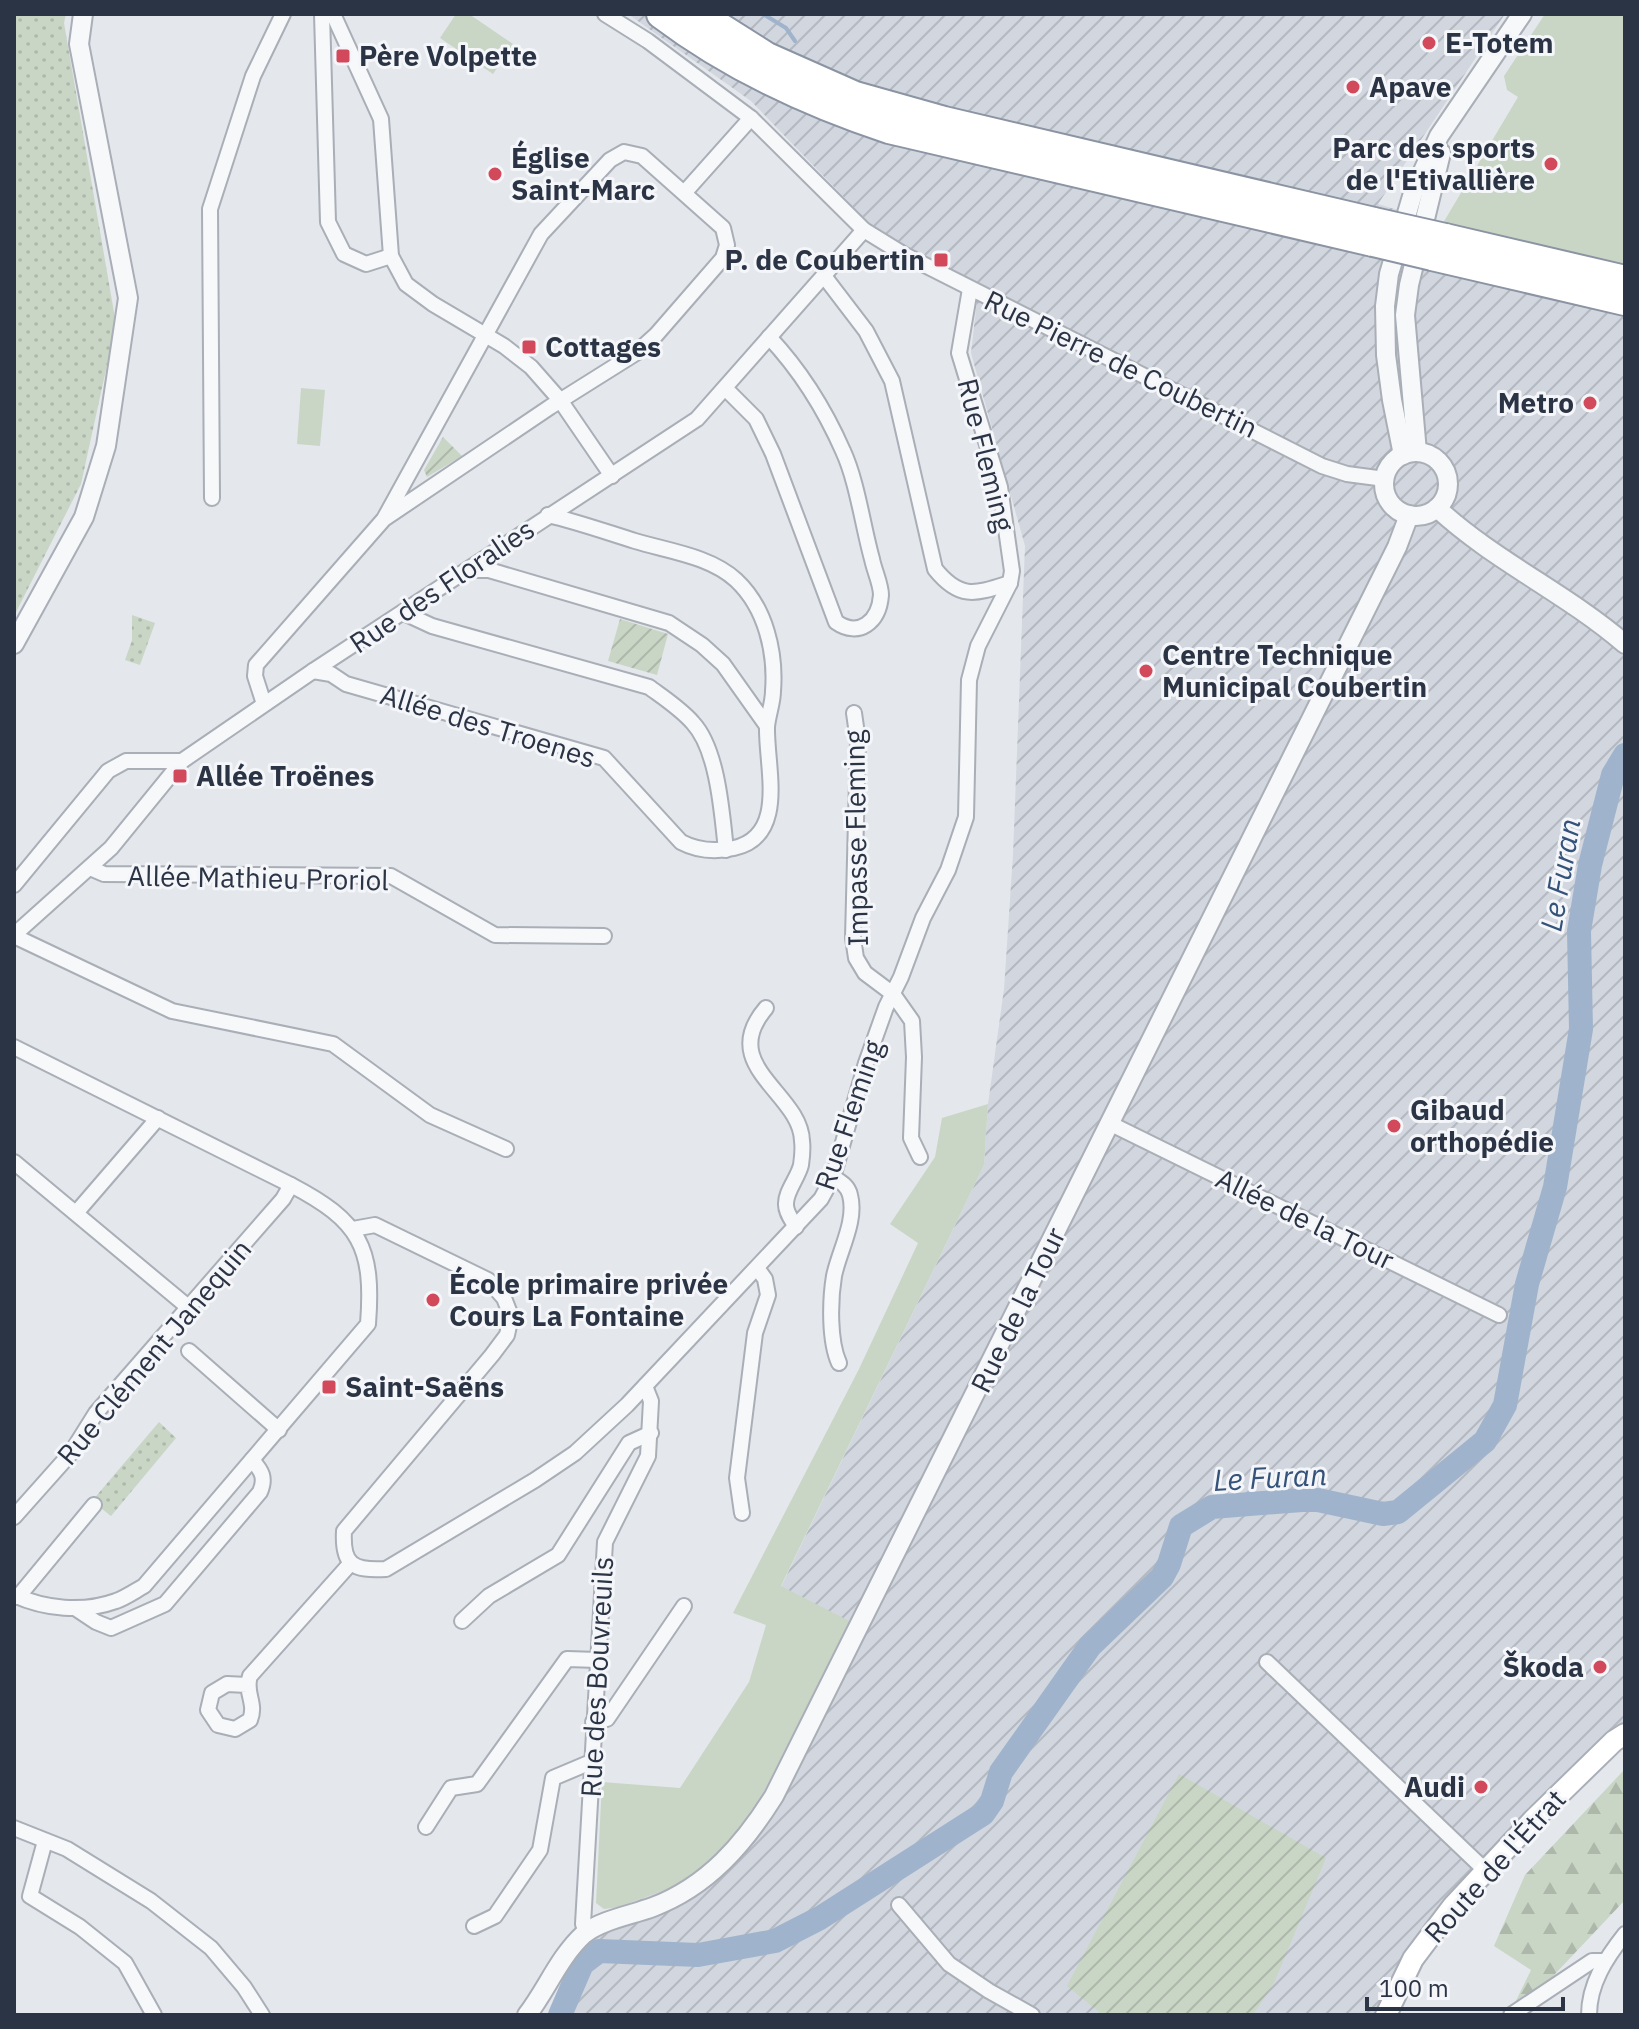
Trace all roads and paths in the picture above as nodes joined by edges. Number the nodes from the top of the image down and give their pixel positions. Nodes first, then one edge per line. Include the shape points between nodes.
1 (83, 14) edge
2 (283, 14) edge
3 (322, 14) edge
4 (333, 14) edge
5 (605, 14) edge
6 (661, 14) edge
7 (699, 14) edge
8 (1522, 14) edge
9 (751, 118) junction
10 (685, 192) junction
11 (864, 230) junction
12 (1374, 232) junction
13 (1439, 247) junction
14 (391, 256) junction
15 (824, 276) junction
16 (1625, 280) edge
17 (970, 289) junction
18 (1625, 301) edge
19 (487, 336) junction
20 (769, 337) junction
21 (725, 388) junction
22 (560, 400) junction
23 (1410, 453) junction
24 (612, 476) junction
25 (1385, 479) junction
26 (212, 498) dead end
27 (1437, 508) junction
28 (548, 515) junction
29 (1409, 515) junction
30 (384, 519) junction
31 (467, 570) junction
32 (1010, 583) junction
33 (404, 613) junction
34 (14, 644) edge
35 (1625, 644) edge
36 (313, 671) junction
37 (264, 704) junction
38 (854, 713) dead end
39 (767, 726) junction
40 (182, 761) junction
41 (726, 850) junction
42 (90, 868) junction
43 (14, 885) edge
44 (14, 935) edge
45 (604, 936) dead end
46 (893, 994) junction
47 (766, 1008) dead end
48 (14, 1047) edge
49 (158, 1118) junction
50 (1111, 1124) junction
51 (506, 1149) dead end
52 (920, 1157) dead end
53 (14, 1162) edge
54 (833, 1177) junction
55 (291, 1185) junction
56 (76, 1213) junction
57 (796, 1227) junction
58 (353, 1229) junction
59 (757, 1268) junction
60 (188, 1307) junction
61 (1499, 1315) dead end
62 (189, 1351) dead end
63 (839, 1363) dead end
64 (645, 1386) junction
65 (279, 1430) junction
66 (651, 1433) junction
67 (252, 1460) junction
68 (94, 1505) dead end
69 (742, 1513) dead end
70 (14, 1517) edge
71 (350, 1564) junction
72 (16, 1596) edge
73 (684, 1606) dead end
74 (75, 1608) junction
75 (462, 1621) dead end
76 (598, 1660) junction
77 (1267, 1662) dead end
78 (247, 1685) dead end
79 (593, 1722) junction
80 (1625, 1734) edge
81 (591, 1762) junction
82 (426, 1827) dead end
83 (14, 1828) edge
84 (45, 1841) junction
85 (1487, 1872) junction
86 (899, 1905) dead end
87 (474, 1926) dead end
88 (586, 1932) junction
89 (1622, 1941) edge
90 (1604, 1961) junction
91 (154, 2015) edge
92 (262, 2015) edge
93 (527, 2015) edge
94 (1032, 2015) edge
95 (1386, 2015) edge
96 (1511, 2015) edge
97 (1589, 2015) edge

1 - 34 street via 79,44 128,298 106,446 84,517
2 - 26 street via 253,76 210,209
3 - 14 street via 328,222 344,254 366,264
4 - 14 street via 381,119
5 - 9 street, Rue Pierre de Coubertin
6 - 12 highway via 781,87 889,129
7 - 12 highway via 767,57 855,96
8 - 23 street via 1450,123 1419,242 1405,315
9 - 10 street
9 - 11 street, Rue Pierre de Coubertin
10 - 19 street via 642,156 617,154 541,234
10 - 22 street via 723,228 723,258 636,353
11 - 15 street, Rue des Floralies
11 - 17 street, Rue Pierre de Coubertin
12 - 13 highway, bridge
13 - 16 highway
13 - 18 highway
14 - 19 street via 406,284
15 - 20 street, Rue des Floralies
15 - 32 street via 866,331 892,381 935,569 961,592
17 - 25 street, Rue Pierre de Coubertin via 1322,466
17 - 32 street, Rue Fleming via 959,353 1000,487
19 - 22 street via 531,367
19 - 30 street
20 - 21 street, Rue des Floralies
20 - 21 street via 815,396 845,454 881,595 865,626 846,629 836,622 773,454 756,419
21 - 24 street, Rue des Floralies via 697,419
22 - 24 street
22 - 30 street
23 - 25 street via 1394,462
23 - 27 street via 1430,455 1448,478
24 - 28 street, Rue des Floralies
25 - 29 street via 1393,505
27 - 29 street
27 - 35 street via 1462,532 1564,597
28 - 31 street, Rue des Floralies
28 - 39 street via 703,561 736,580 766,628 775,659
29 - 50 street, Rue de la Tour
30 - 37 street via 256,665
31 - 33 street, Rue des Floralies
31 - 39 street via 489,570 669,623 723,664
32 - 46 street, Rue Fleming via 983,635 969,680 966,817
33 - 36 street, Rue des Floralies
33 - 41 street via 659,694 695,725 709,752
36 - 37 street, Rue des Floralies
36 - 41 street, Allée des Troenes via 604,758 681,842 696,850
37 - 40 street, Rue des Floralies
38 - 46 street, Impasse Fleming via 858,741 853,938 865,973
39 - 41 street via 770,809 758,837
40 - 42 street, Rue des Floralies
40 - 43 street via 126,761 108,771
42 - 44 street, Rue des Floralies
42 - 45 street, Allée Mathieu Proriol via 104,874 391,876 495,935
44 - 51 street via 172,1011 333,1044 430,1115
46 - 52 street via 912,1021 911,1138
46 - 54 street, Rue Fleming via 866,1063
47 - 57 street via 752,1023 750,1039 756,1064 795,1115 803,1138 800,1165 785,1202
48 - 49 street
49 - 55 street
49 - 56 street
50 - 61 street, Allée de la Tour
50 - 88 street, Rue de la Tour via 797,1753 757,1823 720,1867 690,1888
53 - 56 street
54 - 57 street, Rue Fleming
54 - 63 street via 845,1184 851,1216 834,1277 832,1347
55 - 58 street
55 - 60 street, Rue Clément Janequin
56 - 60 street
57 - 59 street, Rue Fleming
58 - 65 street via 371,1284 368,1324
58 - 71 street via 375,1225 488,1280 511,1316 507,1335 492,1355 344,1531 343,1551
59 - 64 street, Rue Fleming
59 - 69 street via 768,1295 755,1333 737,1478
60 - 70 street, Rue Clément Janequin
62 - 65 street
64 - 66 street, Rue des Bouvreuils via 651,1401
64 - 71 street, Rue Fleming via 575,1453 535,1480 386,1569
65 - 67 street
66 - 75 street via 629,1443 558,1555 489,1596
66 - 76 street, Rue des Bouvreuils via 648,1456 605,1542
67 - 74 street via 144,1586 115,1602
67 - 74 street via 263,1471 260,1492 165,1604 111,1628
68 - 72 street
71 - 78 street
72 - 74 street
73 - 79 street via 607,1719
76 - 79 street, Rue des Bouvreuils
76 - 82 street via 567,1659 477,1784 451,1788
77 - 85 street
79 - 81 street, Rue des Bouvreuils
80 - 85 main road, Route de l'Étrat via 1533,1820
81 - 87 street via 553,1778 540,1850 495,1916
81 - 88 street, Rue des Bouvreuils
83 - 84 street
84 - 91 street via 30,1896 125,1963
84 - 92 street via 151,1901 211,1948
85 - 95 main road, Route de l'Étrat via 1413,1959
86 - 94 street via 949,1964
88 - 93 street, Rue de la Tour
89 - 90 street
90 - 96 street via 1592,1961
90 - 97 street

